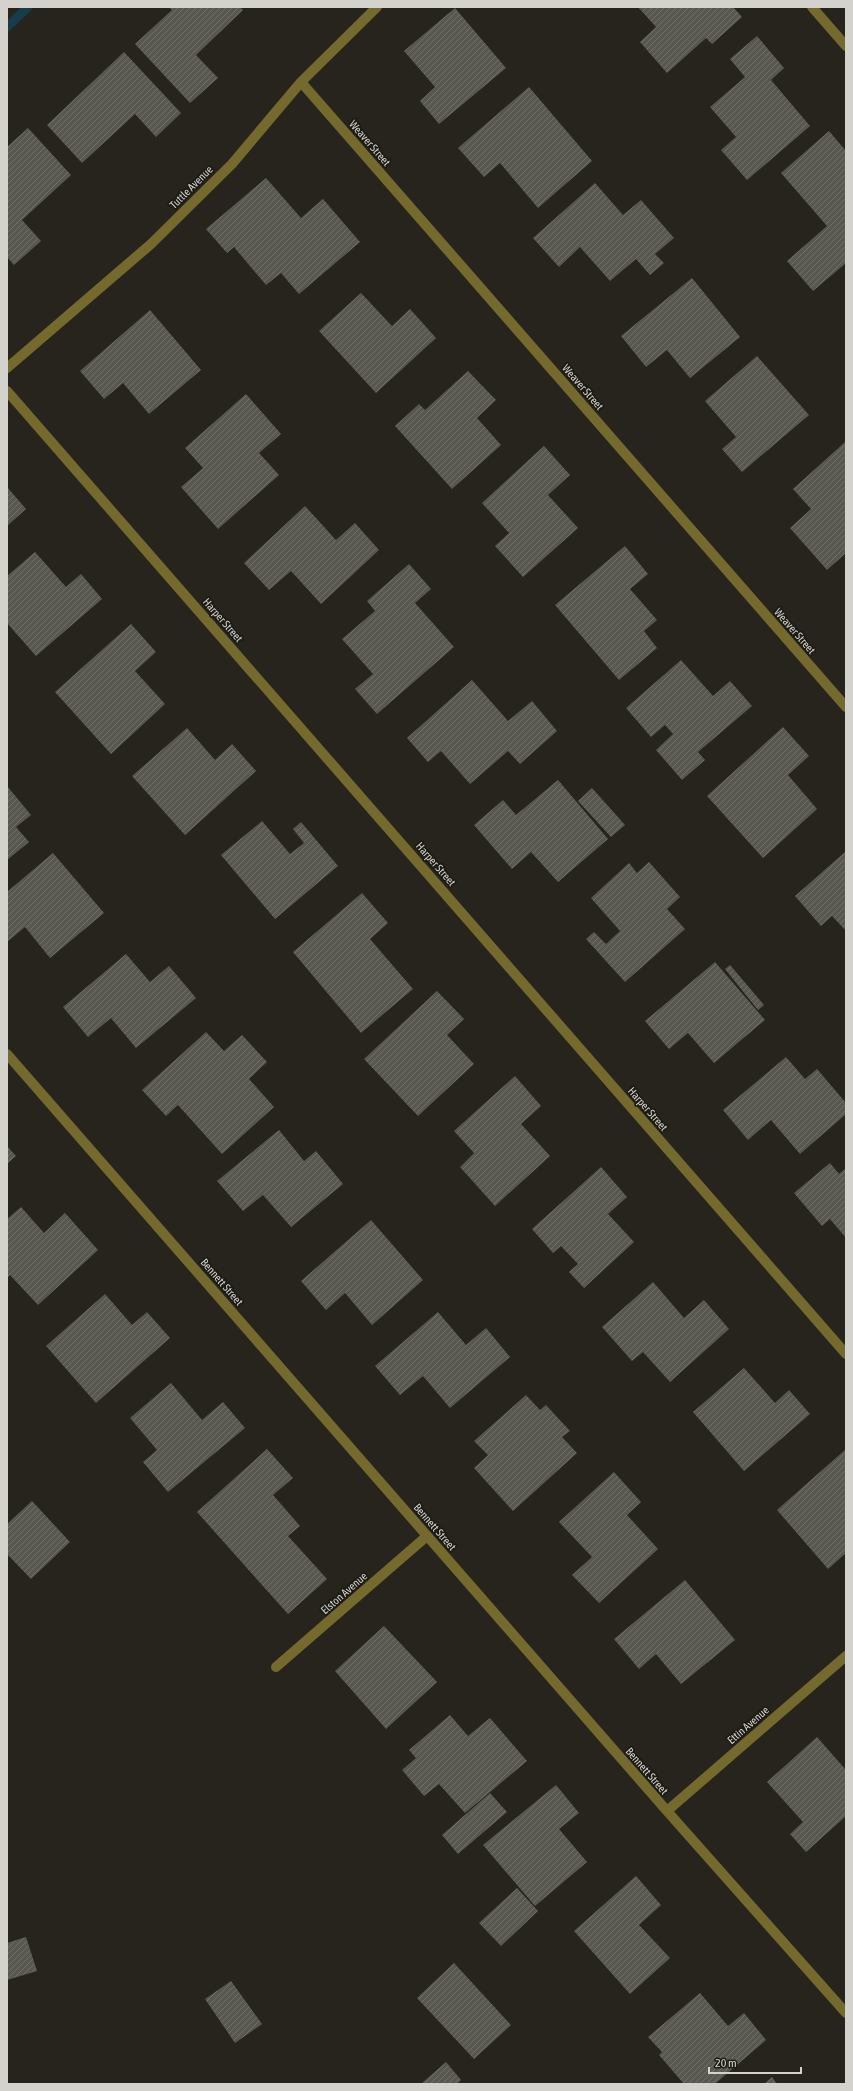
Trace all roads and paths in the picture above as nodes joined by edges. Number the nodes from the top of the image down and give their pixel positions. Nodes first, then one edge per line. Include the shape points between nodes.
1 (377, 7) edge
2 (812, 7) edge
3 (846, 46) edge
4 (301, 82) junction
5 (7, 368) edge
6 (7, 391) edge
7 (846, 707) edge
8 (7, 1054) edge
9 (846, 1354) edge
10 (427, 1536) junction
11 (846, 1656) edge
12 (276, 1667) dead end
13 (667, 1811) junction
14 (846, 2013) edge

1 - 4 street, Tuttle Avenue
2 - 3 street
4 - 5 street, Tuttle Avenue via 232,164 151,244
4 - 7 street, Weaver Street
6 - 9 street, Harper Street
8 - 10 street, Bennett Street
10 - 12 street, Elston Avenue
10 - 13 street, Bennett Street
11 - 13 street, Ettin Avenue
13 - 14 street, Bennett Street

